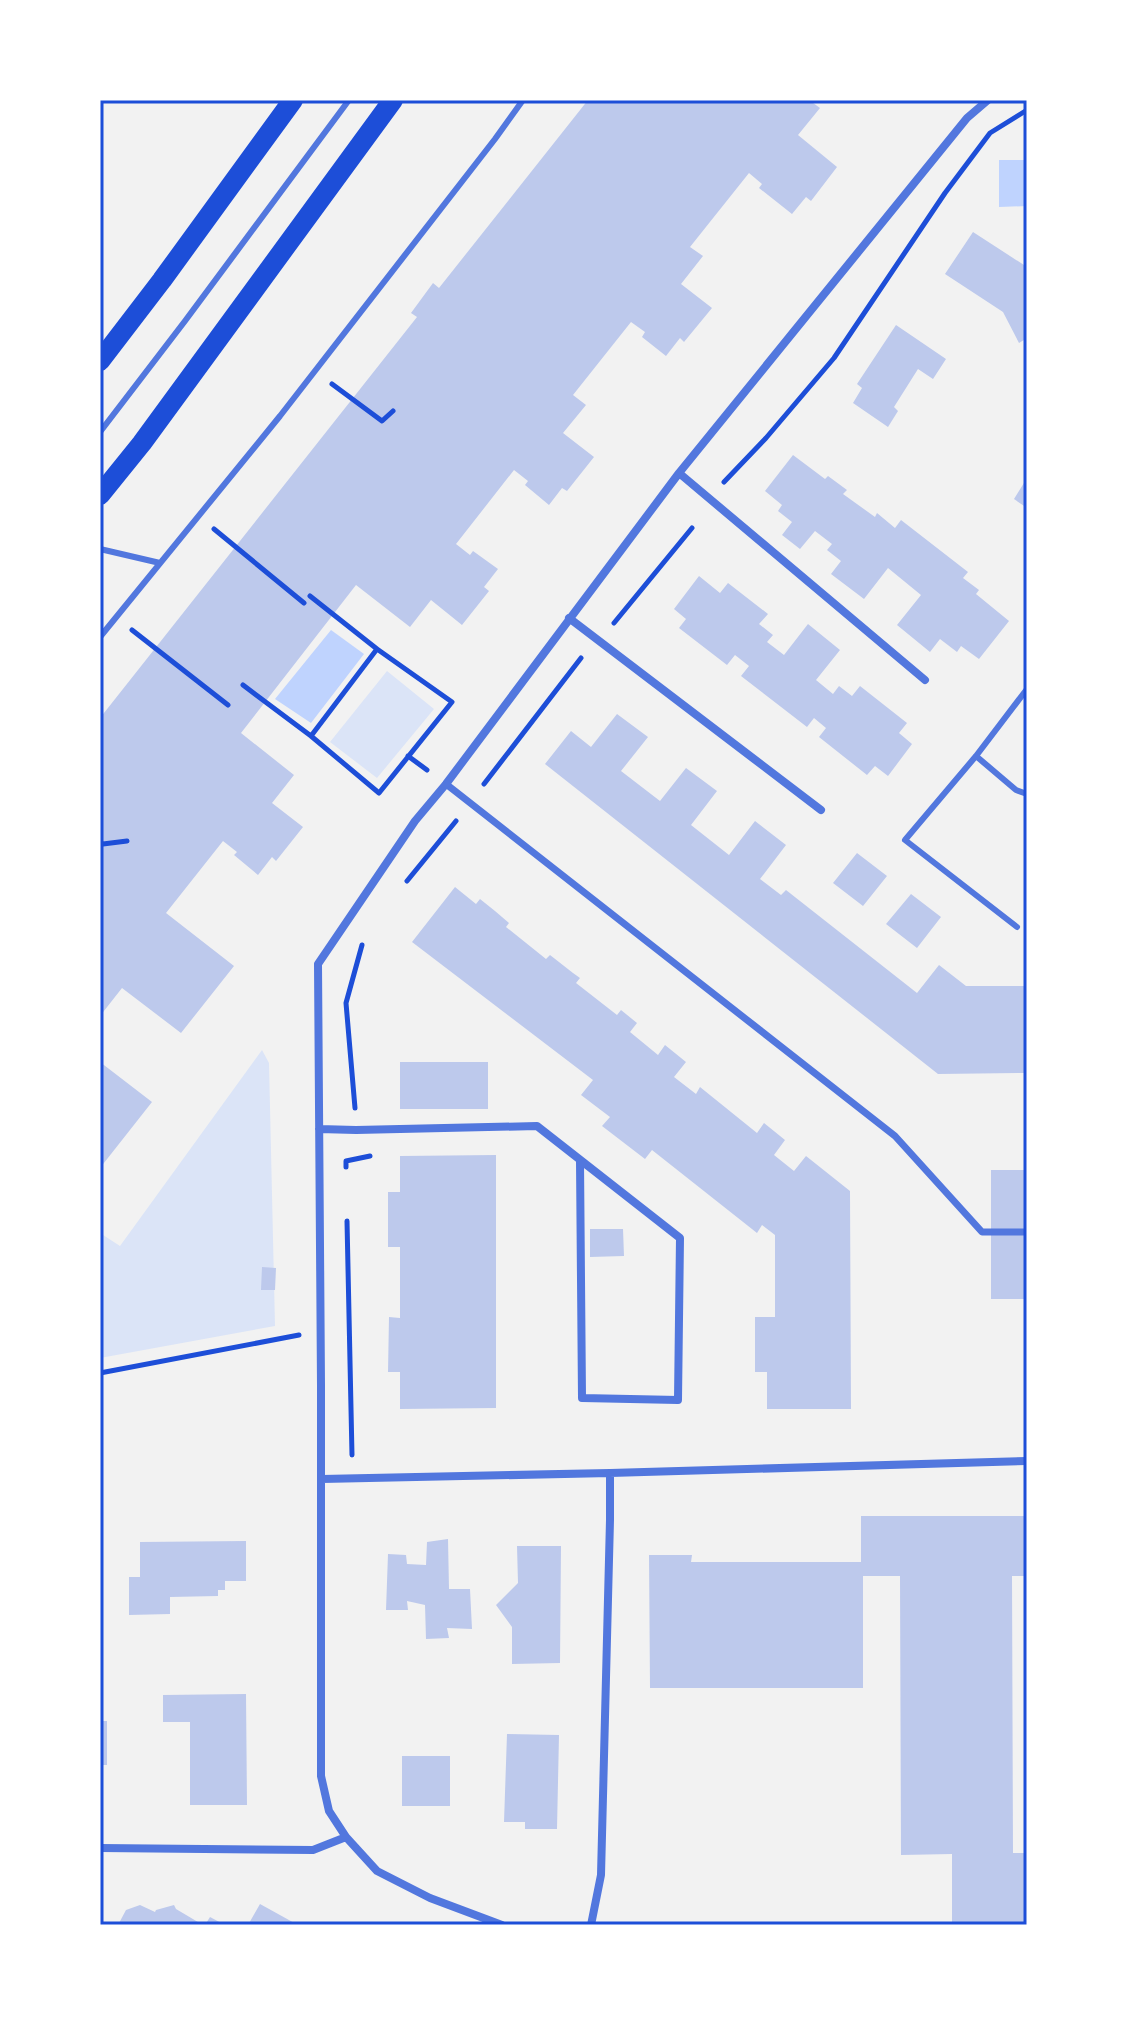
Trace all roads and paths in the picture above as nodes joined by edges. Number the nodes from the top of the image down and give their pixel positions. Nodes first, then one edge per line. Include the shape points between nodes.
1 (293, 100) edge
2 (349, 100) edge
3 (393, 100) edge
4 (523, 100) edge
5 (988, 100) edge
6 (1027, 110) edge
7 (100, 361) edge
8 (315, 372) junction
9 (393, 411) dead end
10 (100, 432) edge
11 (679, 473) junction
12 (722, 483) dead end
13 (100, 495) edge
14 (198, 516) junction
15 (692, 528) dead end
16 (100, 549) edge
17 (160, 563) junction
18 (310, 596) dead end
19 (304, 603) dead end
20 (116, 617) junction
21 (569, 618) junction
22 (610, 629) dead end
23 (100, 637) edge
24 (377, 649) junction
25 (581, 658) dead end
26 (925, 680) dead end
27 (243, 685) dead end
28 (1027, 689) edge
29 (228, 705) dead end
30 (311, 736) junction
31 (976, 756) junction
32 (446, 784) junction
33 (1027, 794) edge
34 (470, 803) junction
35 (821, 810) dead end
36 (127, 841) dead end
37 (100, 842) edge
38 (406, 882) dead end
39 (1017, 927) dead end
40 (368, 936) dead end
41 (356, 1112) dead end
42 (319, 1129) junction
43 (376, 1154) dead end
44 (580, 1161) junction
45 (346, 1177) dead end
46 (347, 1208) dead end
47 (1027, 1232) edge
48 (321, 1331) junction
49 (100, 1373) edge
50 (1027, 1461) edge
51 (610, 1473) junction
52 (352, 1478) junction
53 (322, 1479) junction
54 (346, 1837) junction
55 (100, 1848) edge
56 (502, 1925) edge
57 (591, 1925) edge

1 - 7 main road
2 - 10 lane
3 - 13 main road
4 - 8 lane
5 - 11 street via 967,118
6 - 12 path via 990,133 834,358
8 - 9 path via 382,421
8 - 14 lane
11 - 21 street
11 - 26 street
14 - 17 lane
14 - 19 path
15 - 22 path
16 - 17 lane
17 - 20 lane
18 - 24 path
20 - 23 lane
20 - 29 path
21 - 32 street
21 - 35 street
24 - 30 path
24 - 30 path via 452,702 379,793
25 - 34 path
27 - 30 path
28 - 31 lane
31 - 33 lane
31 - 39 lane via 905,840
32 - 34 street
32 - 42 street via 318,964
34 - 38 path
34 - 47 street via 895,1136 982,1232
36 - 37 path
40 - 41 path via 346,1003
42 - 44 street via 537,1126
42 - 48 street
43 - 45 path via 346,1161
44 - 44 street via 680,1238 678,1400 582,1398
46 - 52 path
48 - 49 path
48 - 53 street
50 - 51 street
51 - 52 street
51 - 57 street via 601,1875
52 - 53 street
53 - 54 street via 321,1776 329,1811
54 - 55 street via 313,1850
54 - 56 street via 377,1871

